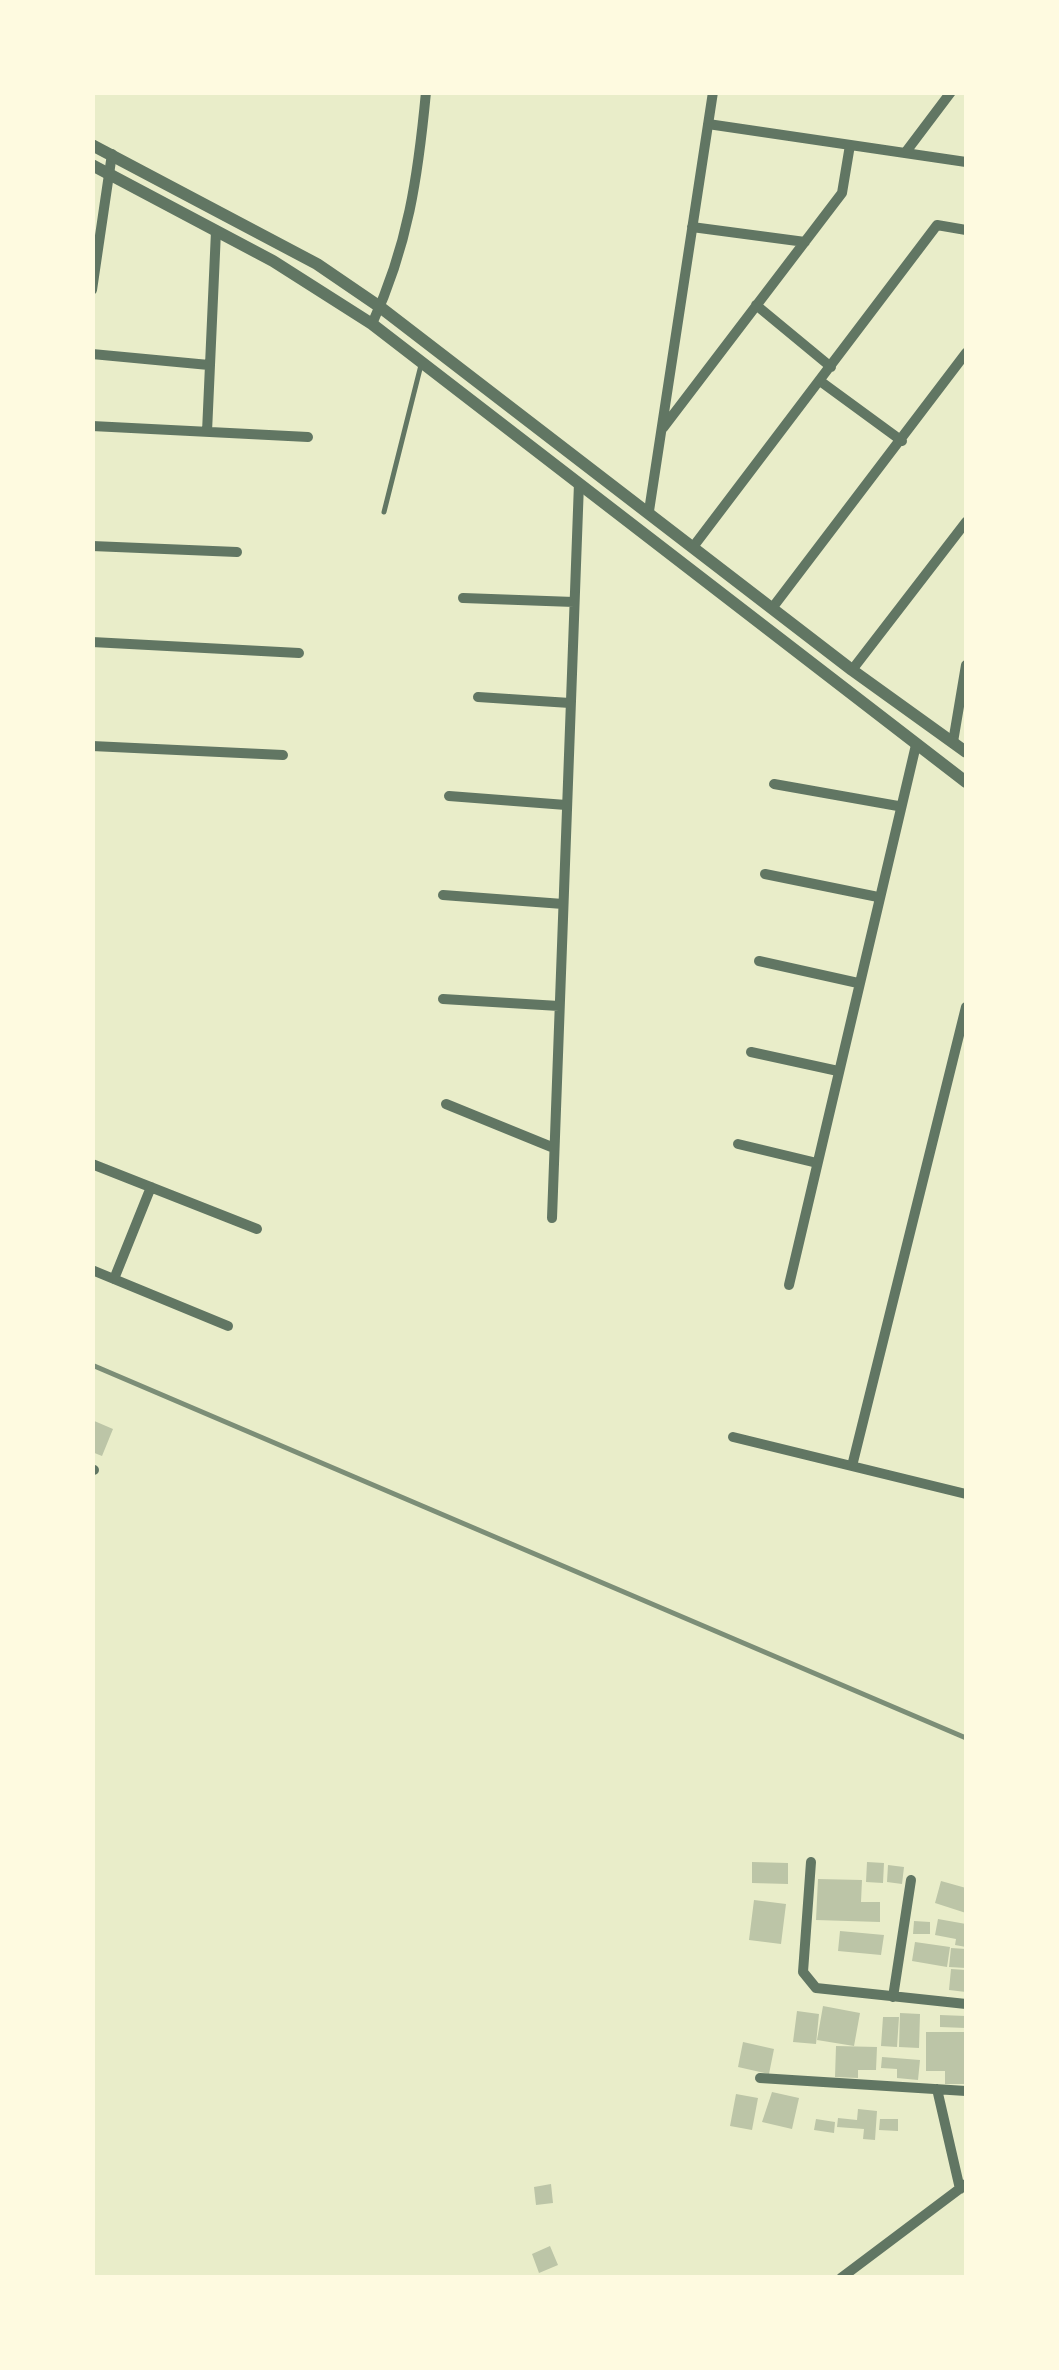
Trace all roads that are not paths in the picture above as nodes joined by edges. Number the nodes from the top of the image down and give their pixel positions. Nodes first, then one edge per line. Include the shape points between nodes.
1 (426, 92) edge
2 (713, 92) edge
3 (951, 92) edge
4 (708, 124) junction
5 (92, 145) edge
6 (850, 145) junction
7 (905, 153) junction
8 (112, 154) junction
9 (966, 162) edge
10 (92, 166) edge
11 (107, 173) junction
12 (692, 227) junction
13 (966, 230) edge
14 (216, 231) junction
15 (804, 242) junction
16 (92, 290) edge
17 (756, 306) junction
18 (380, 307) junction
19 (372, 324) junction
20 (92, 354) edge
21 (966, 354) edge
22 (422, 364) junction
23 (209, 365) junction
24 (831, 366) junction
25 (820, 382) junction
26 (92, 426) edge
27 (207, 432) junction
28 (660, 432) junction
29 (308, 437) dead end
30 (902, 441) junction
31 (579, 483) junction
32 (649, 511) junction
33 (384, 512) dead end
34 (966, 522) edge
35 (92, 546) edge
36 (694, 547) junction
37 (237, 552) dead end
38 (463, 598) dead end
39 (574, 602) junction
40 (773, 606) junction
41 (92, 642) edge
42 (299, 653) dead end
43 (966, 665) edge
44 (852, 670) junction
45 (478, 697) dead end
46 (570, 703) junction
47 (954, 742) junction
48 (916, 744) junction
49 (92, 746) edge
50 (966, 752) edge
51 (283, 756) dead end
52 (966, 782) edge
53 (774, 784) dead end
54 (449, 796) dead end
55 (566, 805) junction
56 (898, 806) junction
57 (765, 874) dead end
58 (443, 895) dead end
59 (878, 897) junction
60 (563, 904) junction
61 (759, 961) dead end
62 (858, 983) junction
63 (443, 999) dead end
64 (559, 1006) junction
65 (966, 1007) edge
66 (751, 1052) dead end
67 (838, 1071) junction
68 (446, 1104) dead end
69 (738, 1144) dead end
70 (554, 1148) junction
71 (817, 1163) junction
72 (92, 1164) edge
73 (151, 1188) junction
74 (552, 1218) dead end
75 (256, 1229) dead end
76 (92, 1270) edge
77 (114, 1279) junction
78 (789, 1285) dead end
79 (228, 1326) dead end
80 (733, 1437) dead end
81 (852, 1466) junction
82 (966, 1494) edge
83 (811, 1862) dead end
84 (911, 1880) dead end
85 (894, 1997) junction
86 (966, 2004) edge
87 (760, 2078) dead end
88 (938, 2089) junction
89 (966, 2091) edge
90 (963, 2186) edge
91 (842, 2278) edge

1 - 18 street via 403,252
2 - 4 street
3 - 7 street
4 - 6 street
4 - 12 street
5 - 8 street
6 - 7 street
6 - 15 street via 842,193
7 - 9 street
8 - 11 street
8 - 18 street via 317,264
10 - 11 street
11 - 14 street
11 - 16 street
12 - 15 street
12 - 28 street
13 - 24 street via 937,225
14 - 19 street
14 - 23 street
15 - 17 street
17 - 24 street
17 - 28 street
18 - 19 street
18 - 32 street
19 - 22 street
20 - 23 street
21 - 30 street
22 - 31 street
22 - 33 lane
23 - 27 street
24 - 25 street
25 - 30 street
25 - 36 street
26 - 27 street
27 - 29 street
28 - 32 street
30 - 40 street
31 - 39 street
31 - 48 street
32 - 36 street
34 - 44 street
35 - 37 street
36 - 40 street
38 - 39 street
39 - 46 street
40 - 44 street
41 - 42 street
43 - 47 street
44 - 47 street
45 - 46 street
46 - 55 street
47 - 50 street
48 - 52 street
48 - 56 street
49 - 51 street
53 - 56 street
54 - 55 street
55 - 60 street
56 - 59 street
57 - 59 street
58 - 60 street
59 - 62 street
60 - 64 street
61 - 62 street
62 - 67 street
63 - 64 street
64 - 70 street
65 - 81 street
66 - 67 street
67 - 71 street
68 - 70 street
69 - 71 street
70 - 74 street
71 - 78 street
72 - 73 street
73 - 75 street
73 - 77 street
76 - 77 street
77 - 79 street
80 - 81 street
81 - 82 street
83 - 85 street via 807,1981 816,1988
84 - 85 street
85 - 86 street
87 - 88 street
88 - 89 street
88 - 90 street
90 - 91 street

